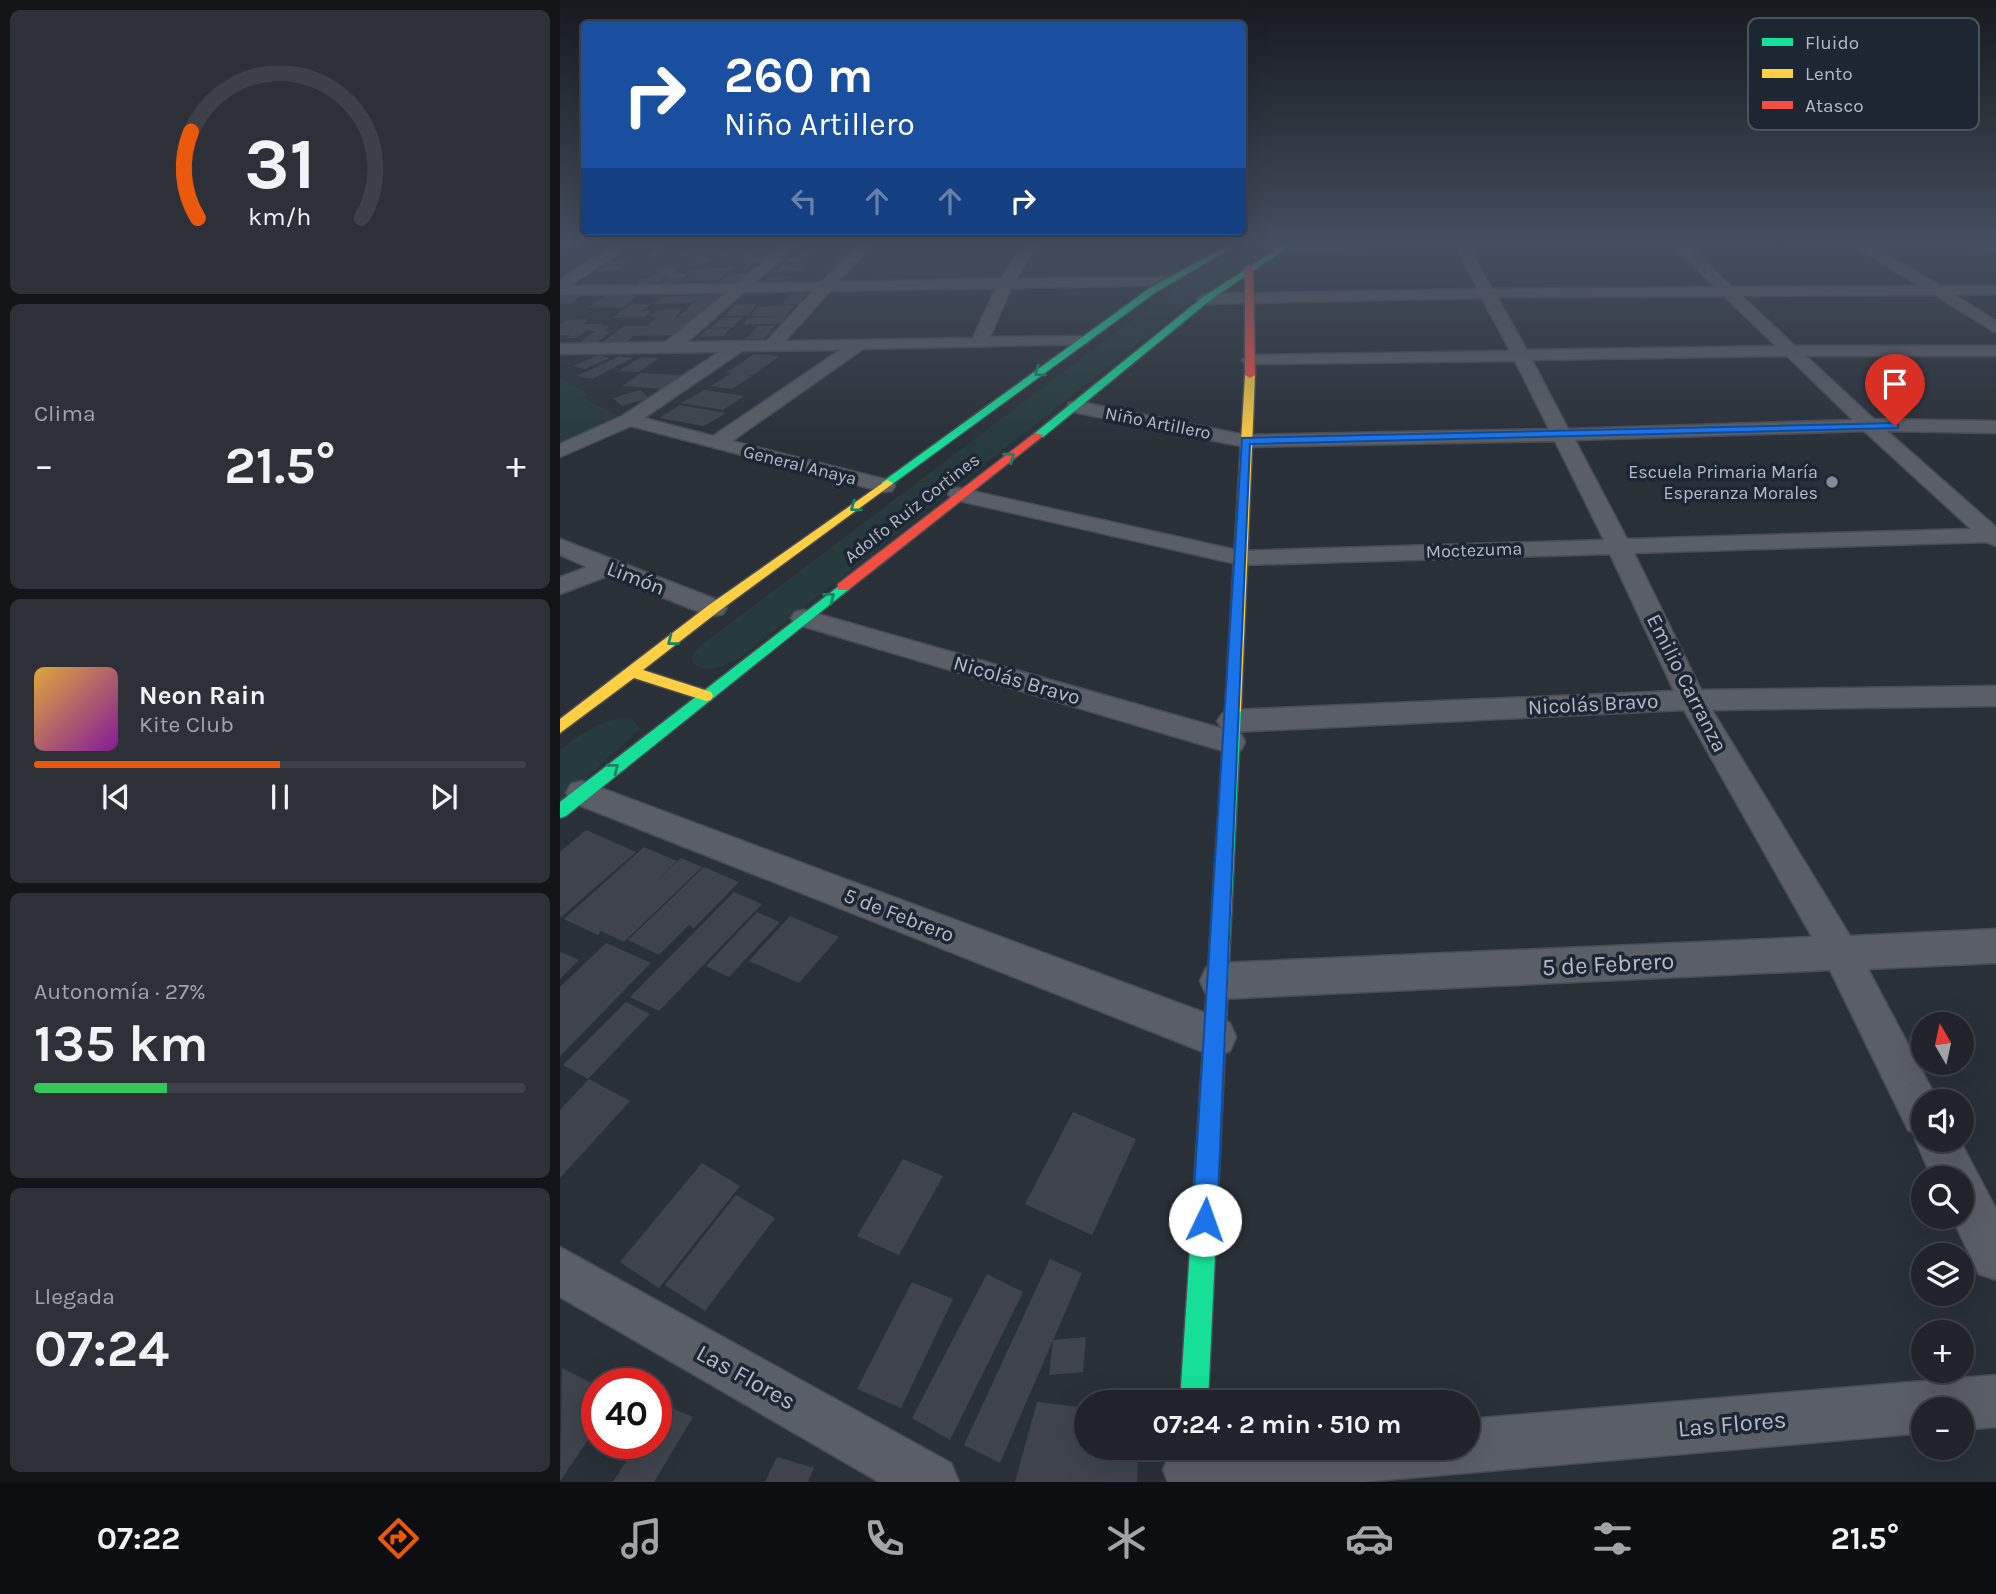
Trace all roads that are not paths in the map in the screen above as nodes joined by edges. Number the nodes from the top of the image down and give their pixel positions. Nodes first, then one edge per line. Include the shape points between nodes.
1 (712, 311) edge
2 (802, 311) edge
3 (993, 311) edge
4 (1125, 311) edge
5 (1190, 311) edge
6 (1249, 311) edge
7 (1498, 311) edge
8 (1750, 311) edge
9 (1970, 311) edge
10 (1996, 328) edge
11 (1081, 341) junction
12 (979, 343) junction
13 (858, 345) junction
14 (739, 346) junction
15 (771, 346) junction
16 (671, 347) junction
17 (560, 349) edge
18 (1790, 351) junction
19 (1996, 351) edge
20 (1521, 355) junction
21 (1251, 360) junction
22 (1076, 407) junction
23 (629, 420) junction
24 (1869, 425) junction
25 (1996, 427) edge
26 (1562, 435) junction
27 (1245, 440) junction
28 (716, 443) junction
29 (560, 451) edge
30 (884, 486) junction
31 (959, 494) junction
32 (1994, 536) edge
33 (1618, 545) junction
34 (560, 547) edge
35 (1241, 558) junction
36 (608, 568) junction
37 (560, 586) edge
38 (714, 608) junction
39 (804, 618) junction
40 (632, 672) junction
41 (706, 696) junction
42 (1996, 696) edge
43 (1692, 700) junction
44 (560, 727) edge
45 (1231, 732) junction
46 (571, 802) edge
47 (1996, 946) edge
48 (1840, 954) junction
49 (1219, 981) junction
50 (1216, 1037) junction
51 (1911, 1092) edge
52 (1974, 1214) edge
53 (1996, 1257) edge
54 (560, 1272) edge
55 (1195, 1390) edge
56 (1996, 1401) edge
57 (1480, 1445) edge
58 (1284, 1460) edge
59 (1190, 1467) edge
60 (932, 1482) edge

1 - 16 street
2 - 15 street
3 - 12 street
4 - 11 main road, Adolfo Ruiz Cortines
5 - 22 main road, Adolfo Ruiz Cortines
6 - 21 main road
7 - 20 street, Emilio Carranza
8 - 18 street
9 - 10 street
11 - 12 street
11 -> 30 main road, Adolfo Ruiz Cortines
12 - 13 street
13 - 15 street
13 - 28 street, General Anaya
14 - 15 street
14 - 16 street
14 - 23 street
16 - 17 street
18 - 19 street
18 - 20 street
18 - 24 street
20 - 21 street
20 - 26 street, Emilio Carranza
21 - 27 main road
22 - 27 street, Niño Artillero
31 -> 22 main road, Adolfo Ruiz Cortines
23 - 28 street, General Anaya
23 - 29 street
24 - 25 street, Niño Artillero
24 - 26 street, Niño Artillero
24 - 32 street
26 - 27 street, Niño Artillero
26 - 33 street, Emilio Carranza
27 - 35 main road
28 - 30 street, General Anaya
30 -> 38 main road, Adolfo Ruiz Cortines
31 - 35 street, Moctezuma
39 -> 31 main road, Adolfo Ruiz Cortines
32 - 33 street, Moctezuma
33 - 35 street, Moctezuma
33 - 43 street, Emilio Carranza
34 - 36 street, Limón
35 - 45 main road
36 - 37 street
36 - 38 street, Limón
38 -> 40 main road, Adolfo Ruiz Cortines
39 - 41 main road, Adolfo Ruiz Cortines
39 - 45 street, Nicolás Bravo
40 - 41 main road
40 - 44 main road, Adolfo Ruiz Cortines
46 -> 41 main road, Adolfo Ruiz Cortines
42 - 43 street, Nicolás Bravo
43 - 45 street, Nicolás Bravo
43 - 48 street, Emilio Carranza
45 - 49 main road
46 - 50 street, 5 de Febrero
47 - 48 street, 5 de Febrero
48 - 49 street, 5 de Febrero
48 - 51 street, Emilio Carranza
49 - 50 main road
50 - 55 main road
52 - 53 street
54 - 60 street, Las Flores
56 - 57 street, Las Flores
58 - 59 street

